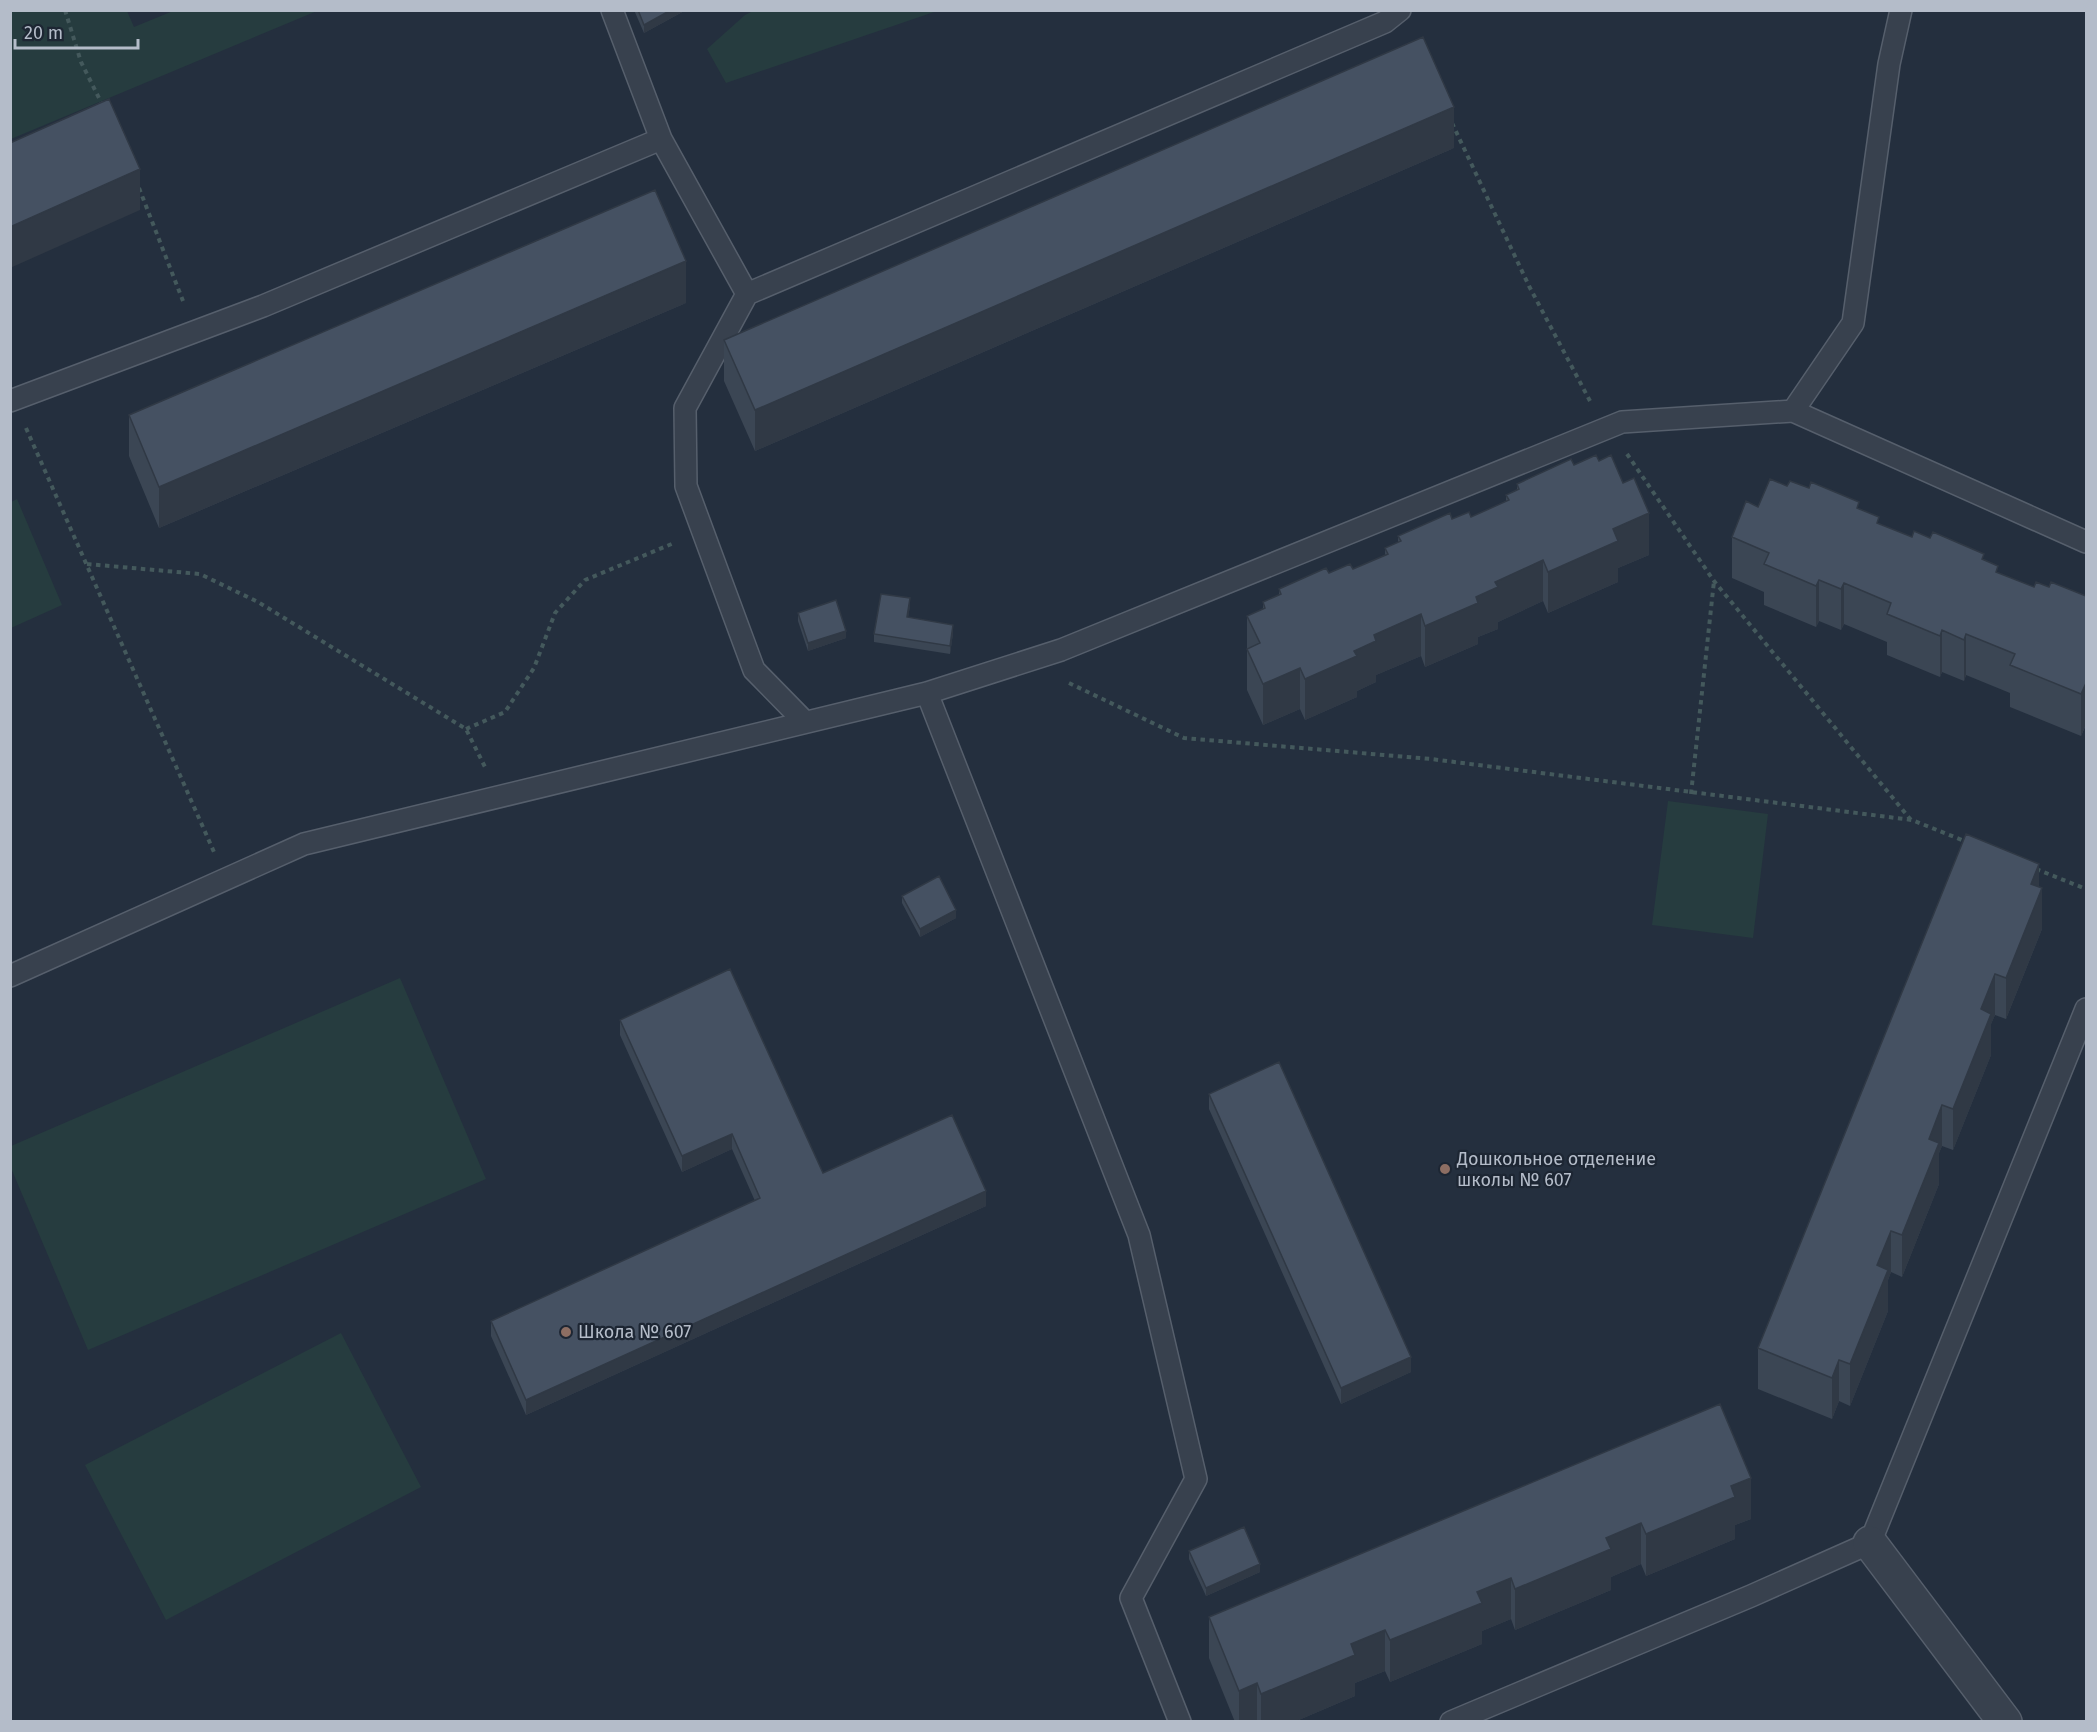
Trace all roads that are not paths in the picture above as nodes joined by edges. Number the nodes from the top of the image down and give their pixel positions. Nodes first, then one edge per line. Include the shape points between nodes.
1 (612, 10) edge
2 (1400, 10) edge
3 (1901, 10) edge
4 (661, 139) junction
5 (747, 294) junction
6 (12, 400) edge
7 (1793, 411) junction
8 (2086, 542) edge
9 (927, 693) junction
10 (804, 721) junction
11 (10, 976) edge
12 (2086, 1009) edge
13 (1870, 1543) junction
14 (1180, 1722) edge
15 (1451, 1722) edge
16 (2005, 1722) edge

1 - 4 lane
2 - 5 lane via 1385,22
3 - 7 lane via 1889,64 1853,322
4 - 5 lane
4 - 6 lane via 263,306
5 - 10 lane via 685,408 686,486 754,670
7 - 8 lane
7 - 9 lane via 1622,422 1072,645
9 - 10 lane
9 - 14 lane via 1139,1235 1196,1479 1131,1598
10 - 11 lane via 304,844
12 - 13 lane
13 - 15 lane
13 - 16 street

